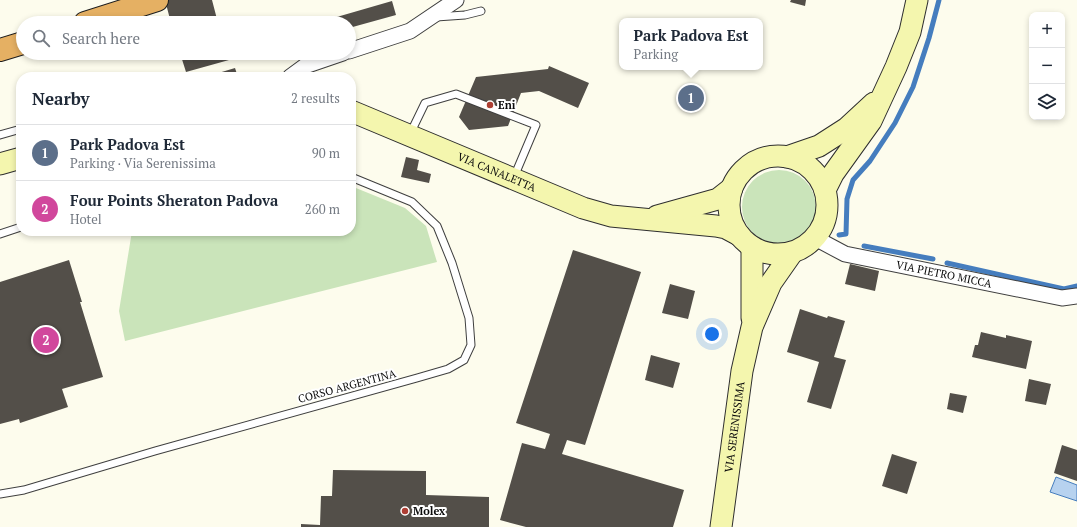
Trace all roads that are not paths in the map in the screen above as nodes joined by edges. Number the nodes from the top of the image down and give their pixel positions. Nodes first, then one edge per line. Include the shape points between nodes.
1 (158, 0) edge
2 (456, 0) edge
3 (917, 0) edge
4 (481, 11) dead end
5 (107, 16) edge
6 (430, 17) junction
7 (16, 45) edge
8 (356, 49) edge
9 (0, 50) edge
10 (323, 60) edge
11 (297, 72) edge
12 (883, 94) junction
13 (356, 113) edge
14 (16, 131) edge
15 (409, 135) junction
16 (0, 136) edge
17 (787, 157) junction
18 (16, 159) edge
19 (0, 164) edge
20 (356, 179) edge
21 (513, 179) junction
22 (732, 188) junction
23 (825, 190) junction
24 (646, 220) junction
25 (16, 229) edge
26 (0, 234) edge
27 (815, 238) junction
28 (745, 241) junction
29 (792, 253) junction
30 (1077, 296) edge
31 (752, 327) junction
32 (0, 494) edge
33 (721, 527) edge

1 - 5 highway
2 - 6 street
3 - 12 street, VIA SERENISSIMA via 910,32
4 - 6 lane via 465,15
6 - 8 street via 410,31
7 - 9 highway
10 - 11 street
12 - 17 street, VIA SERENISSIMA via 847,128 819,146
12 - 23 street, VIA SERENISSIMA via 871,122 833,174
13 - 15 street, VIA CANALETTA
14 - 16 lane
15 - 21 street, VIA CANALETTA
15 - 21 lane via 425,103 456,94 536,125
17 - 22 street, VIA SERENISSIMA via 770,157 754,163 741,173
17 - 23 street, VIA SERENISSIMA via 810,168
18 - 19 street
20 - 32 lane, CORSO ARGENTINA via 412,202 437,226 452,263 469,318 471,344 464,360 448,369 417,378 24,490
21 - 24 street, VIA CANALETTA via 583,208 611,216
22 - 24 street, VIA CANALETTA via 718,199
22 - 28 street, VIA SERENISSIMA via 728,204 731,221
23 - 27 street, VIA SERENISSIMA via 827,207 824,224
24 - 28 street, VIA CANALETTA via 726,228
25 - 26 lane
27 - 29 street, VIA SERENISSIMA
27 - 30 street, VIA PIETRO MICCA via 845,254 1062,298
28 - 29 street via 765,253
28 - 31 street, VIA SERENISSIMA via 753,278
29 - 31 street, VIA SERENISSIMA via 771,283
31 - 33 street, VIA SERENISSIMA via 742,371

